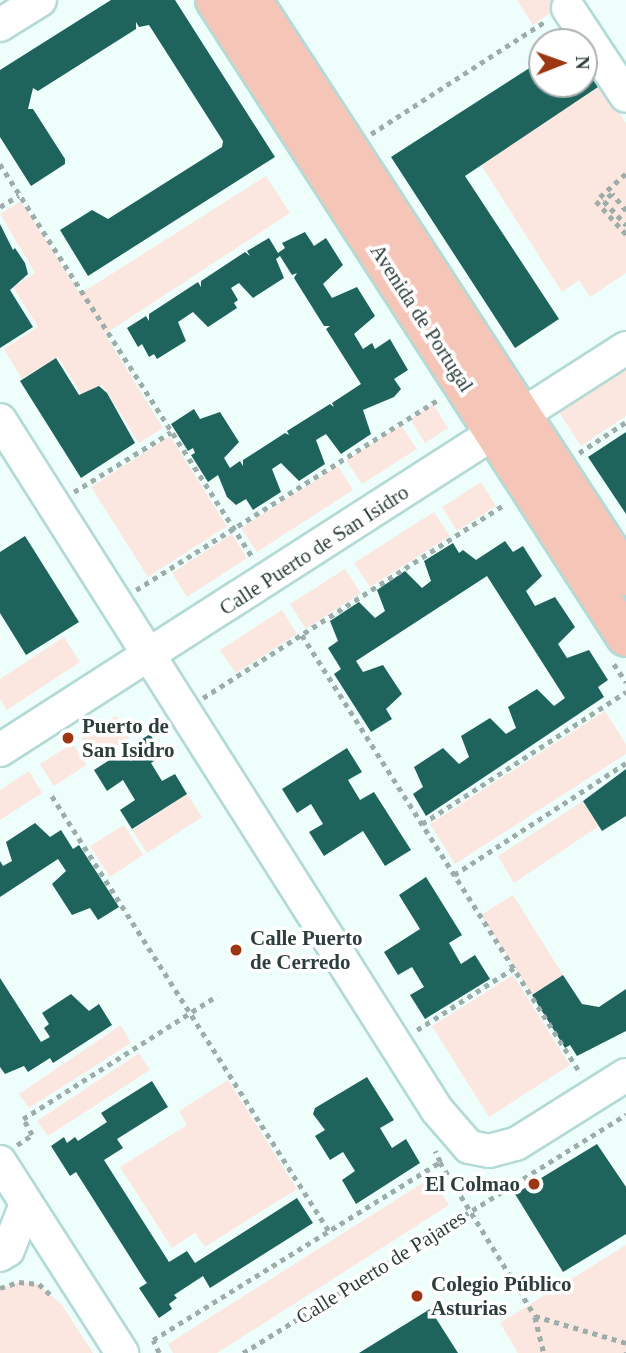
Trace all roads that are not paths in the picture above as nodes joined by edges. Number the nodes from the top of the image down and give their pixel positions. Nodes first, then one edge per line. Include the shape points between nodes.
1 (40, 0) edge
2 (215, 0) edge
3 (252, 0) edge
4 (568, 8) road end
5 (0, 25) edge
6 (626, 96) edge
7 (626, 348) edge
8 (0, 420) edge
9 (509, 425) junction
10 (626, 576) edge
11 (626, 636) edge
12 (149, 656) junction
13 (0, 750) edge
14 (626, 1075) edge
15 (5, 1156) edge
16 (26, 1204) junction
17 (0, 1255) edge
18 (122, 1353) edge

1 - 5 street
2 - 9 main road, Avenida de Portugal
3 - 9 main road, Avenida de Portugal
4 - 6 street
7 - 9 street, Calle Puerto de San Isidro
8 - 12 street
9 - 10 main road, Avenida de Portugal via 556,467
9 - 11 main road, Avenida de Portugal
9 - 12 street, Calle Puerto de San Isidro
12 - 13 street, Calle Puerto de San Isidro
12 - 14 street via 441,1134 488,1151 516,1144
15 - 16 street
16 - 17 street via 8,1250
16 - 18 street

